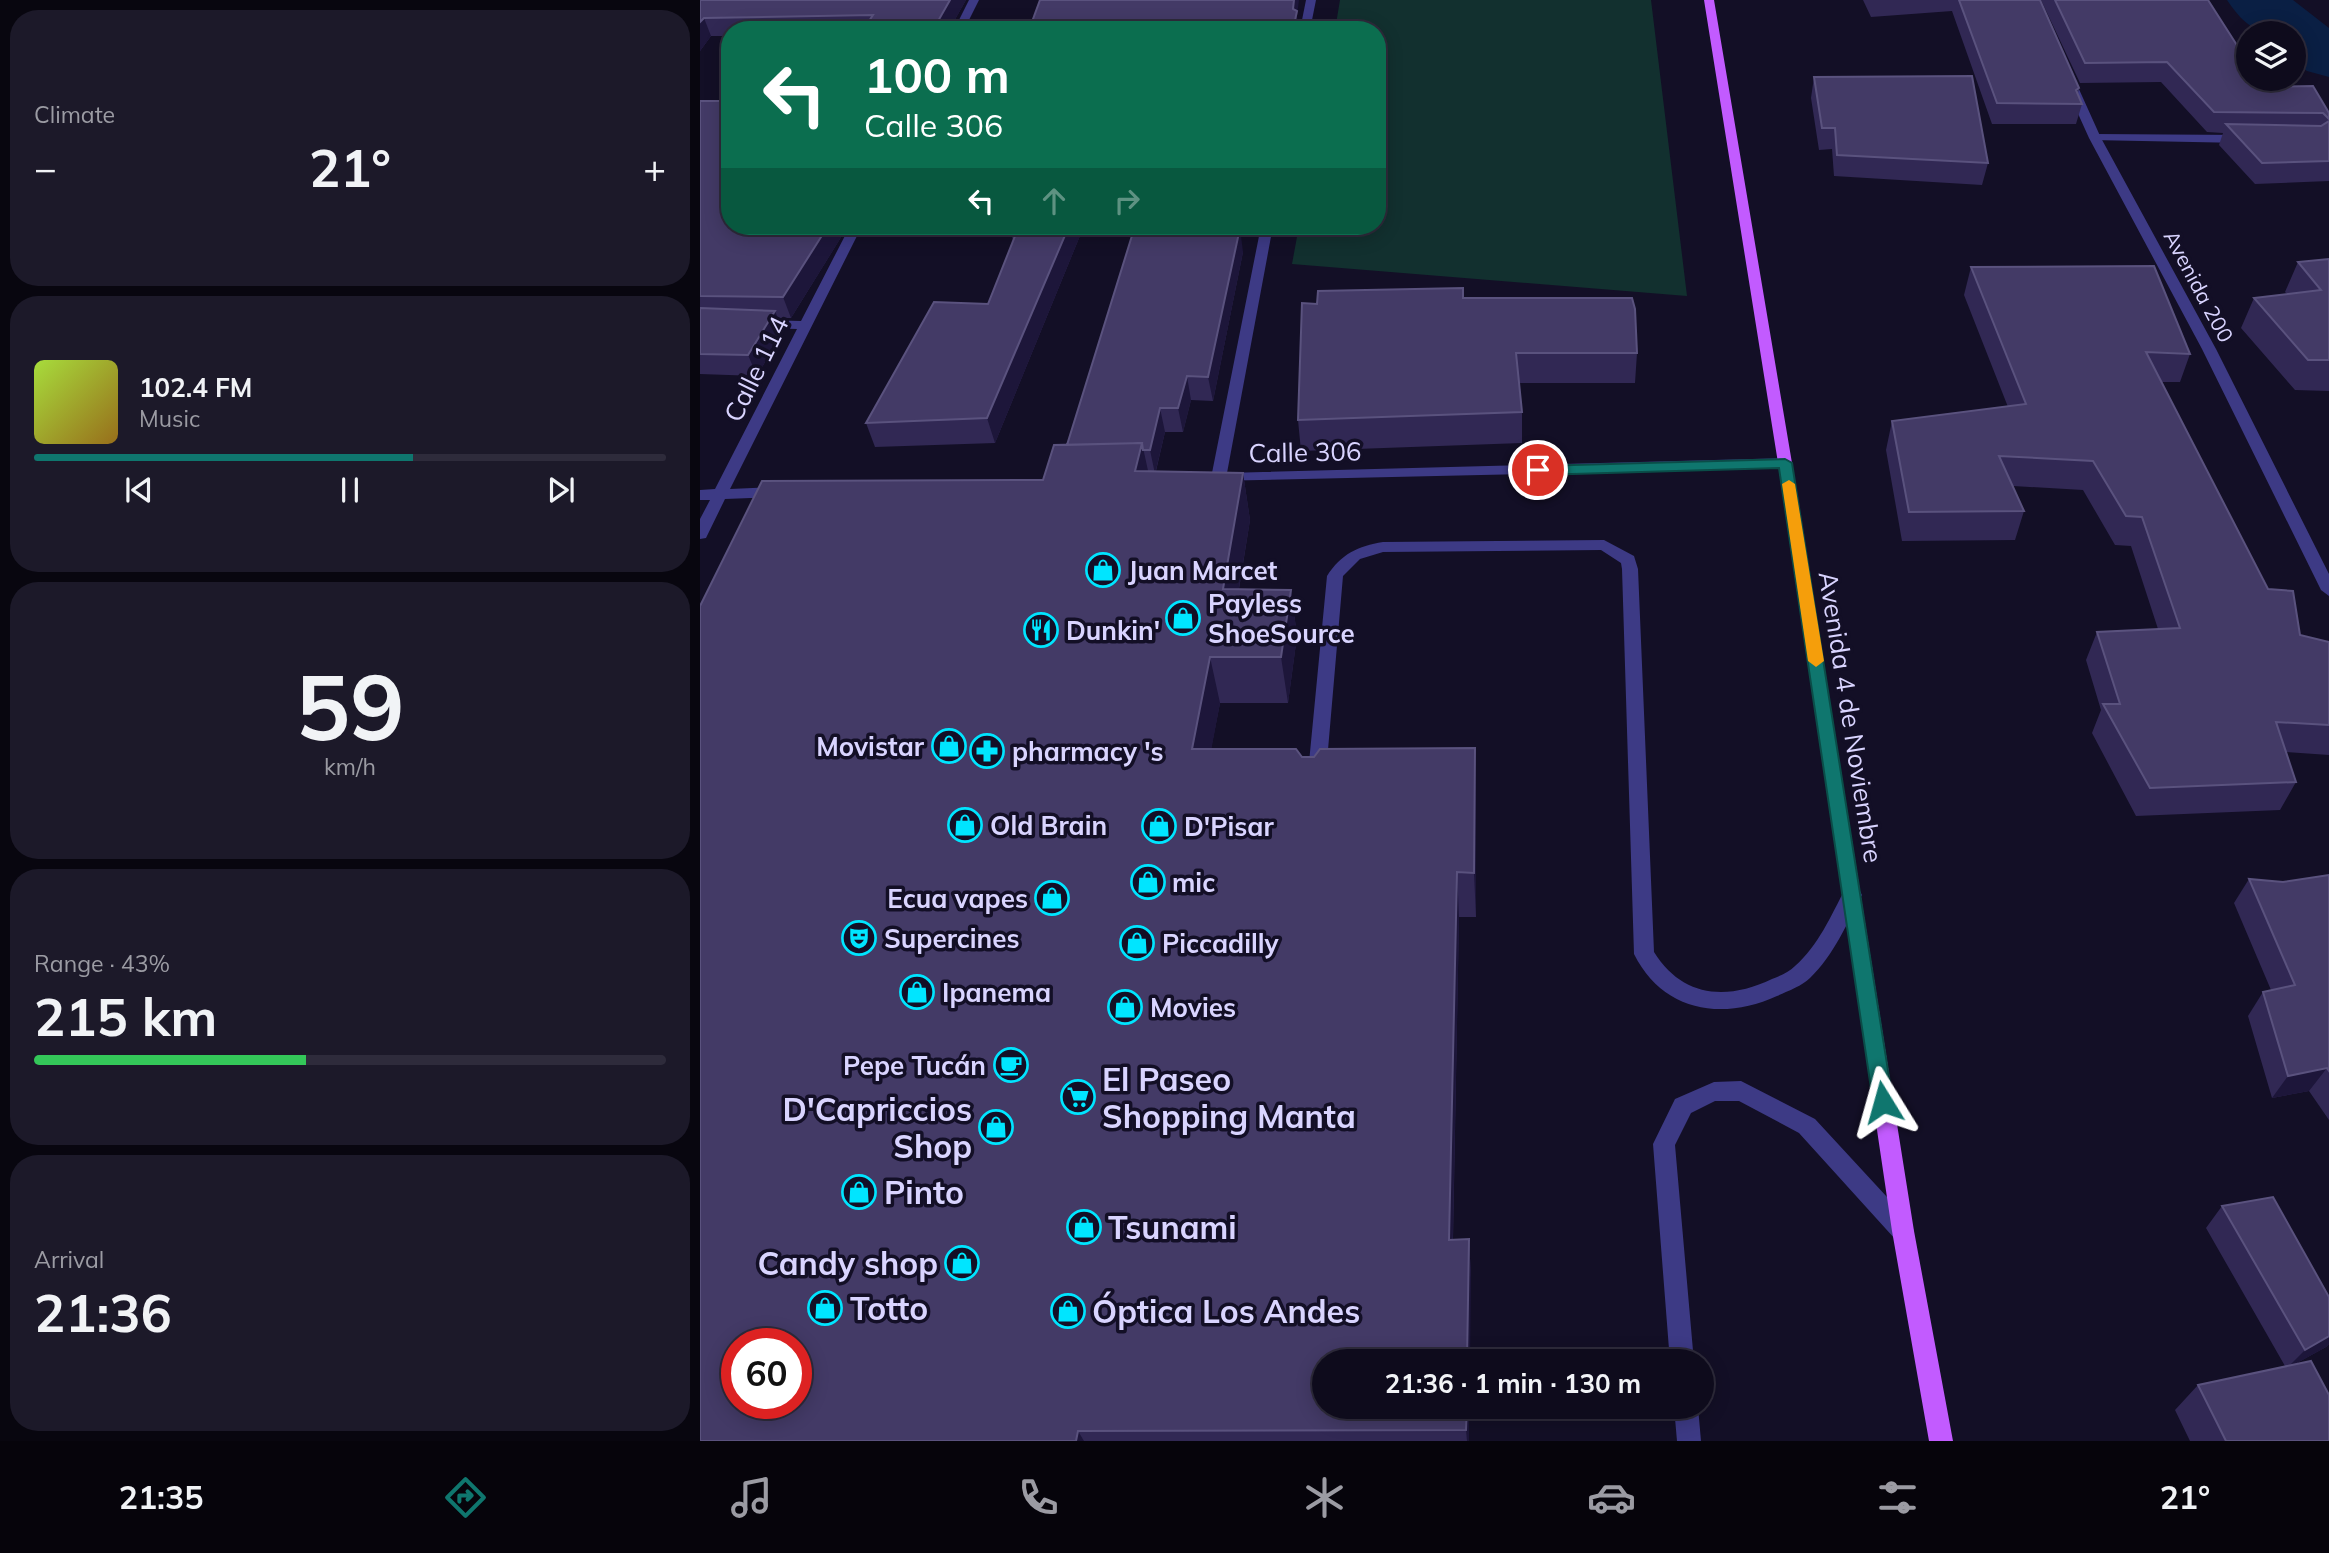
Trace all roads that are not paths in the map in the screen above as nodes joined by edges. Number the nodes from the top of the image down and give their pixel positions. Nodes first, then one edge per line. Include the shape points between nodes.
1 (974, 0) edge
2 (1311, 0) edge
3 (1709, 0) edge
4 (964, 21) edge
5 (1307, 21) edge
6 (2067, 75) edge
7 (2095, 138) junction
8 (2258, 139) edge
9 (851, 235) edge
10 (1266, 235) edge
11 (739, 323) edge
12 (805, 325) junction
13 (1785, 463) junction
14 (790, 492) edge
15 (721, 494) junction
16 (700, 495) edge
17 (700, 534) edge
18 (2329, 590) edge
19 (1315, 795) edge
20 (1852, 895) junction
21 (1903, 1231) junction
22 (1681, 1349) edge
23 (1687, 1419) edge
24 (1689, 1441) edge
25 (1941, 1441) edge

1 - 4 street
2 - 5 street
3 - 13 main road, Avenida 4 de Noviembre
6 - 7 street, Avenida 200
7 - 8 street
7 - 18 street, Avenida 200 via 2209,349
9 - 12 street, Calle 114
10 - 13 street, Calle 306 via 1212,479
11 - 12 street
12 - 15 street, Calle 114
13 - 20 main road, Avenida 4 de Noviembre
14 - 15 street
15 - 16 street
15 - 17 street, Calle 114
19 - 20 street via 1335,576 1350,557 1383,547 1604,545 1628,559 1630,569 1644,954 1661,979 1705,1000 1759,995 1801,974 1825,944
20 - 21 main road, Avenida 4 de Noviembre
21 - 22 street via 1807,1126 1741,1091 1714,1093 1683,1106 1664,1144
21 - 25 main road, Avenida 4 de Noviembre
23 - 24 street

